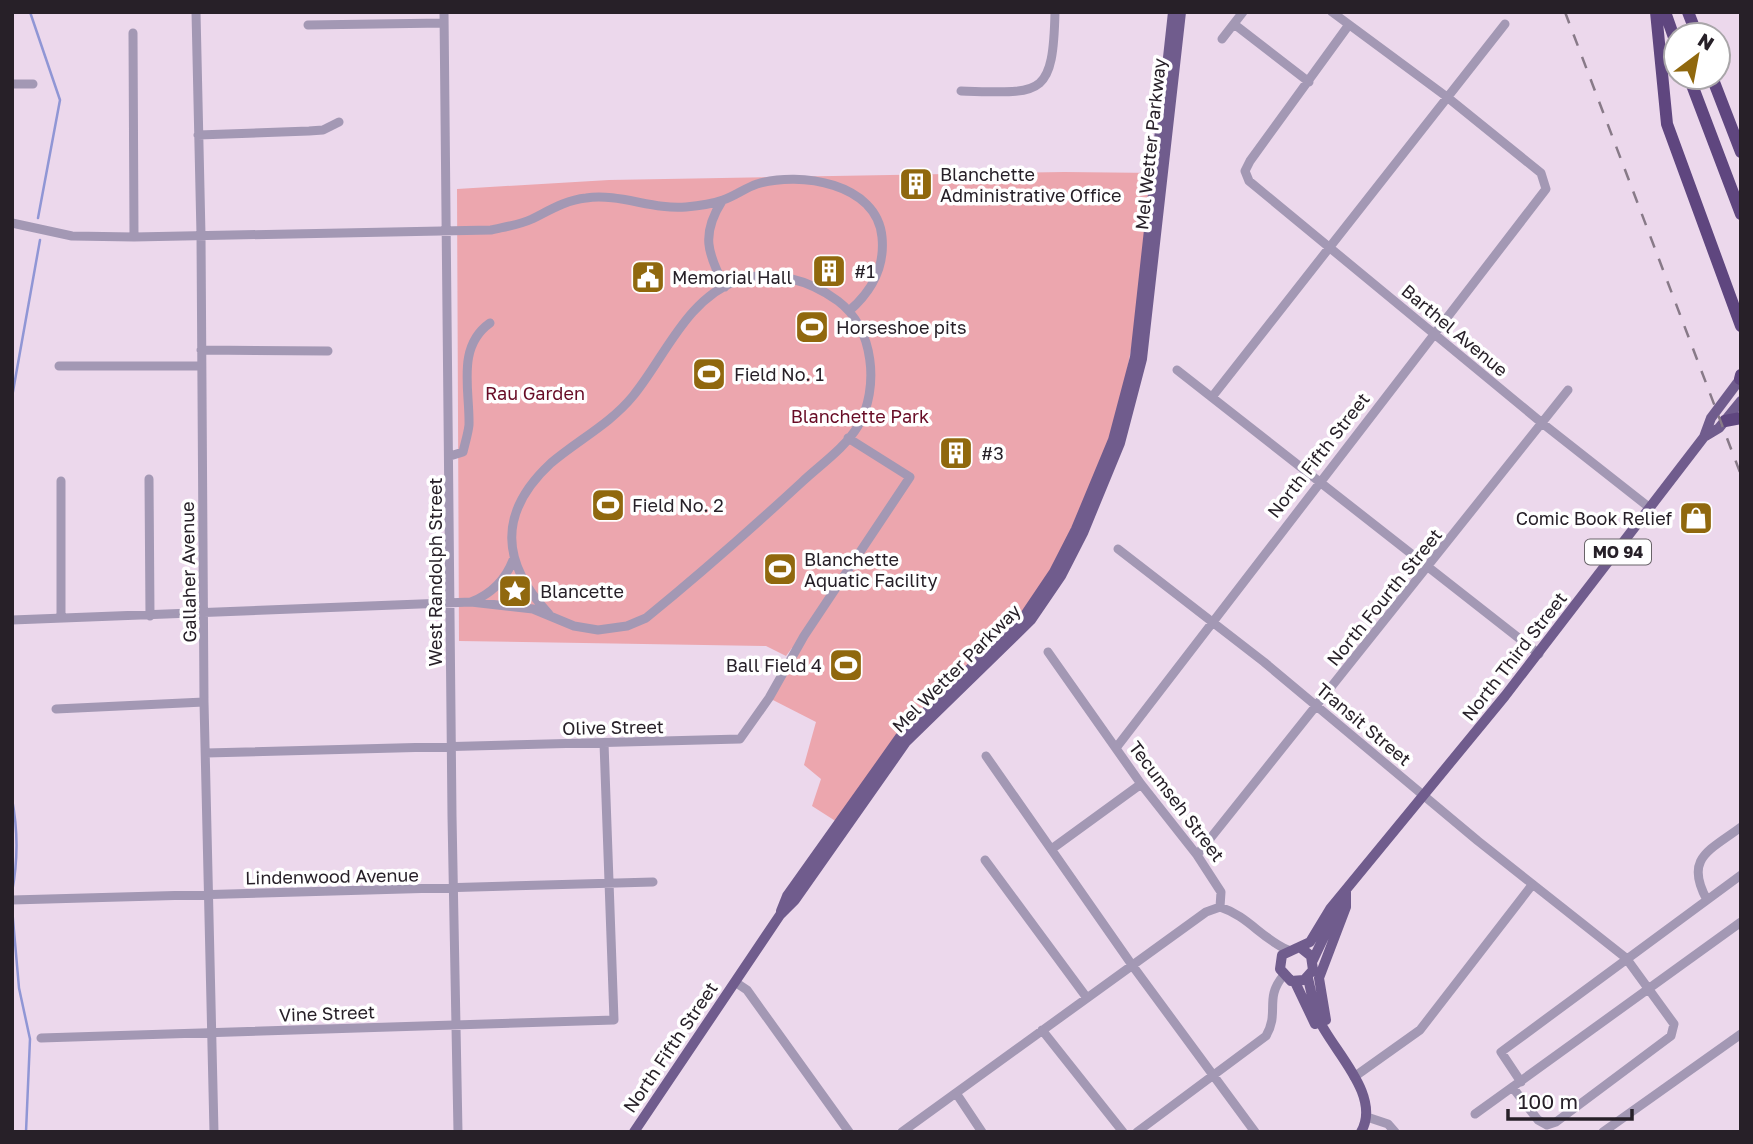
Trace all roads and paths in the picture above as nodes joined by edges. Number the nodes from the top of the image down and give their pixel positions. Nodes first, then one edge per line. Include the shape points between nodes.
1 (196, 12) edge
2 (444, 12) edge
3 (1055, 12) edge
4 (1173, 12) edge
5 (1181, 12) edge
6 (1243, 12) edge
7 (1332, 12) edge
8 (1656, 12) edge
9 (444, 23) junction
10 (1234, 24) junction
11 (1505, 24) dead end
12 (308, 25) dead end
13 (1348, 26) junction
14 (133, 33) dead end
15 (1222, 39) dead end
16 (1309, 82) junction
17 (33, 84) dead end
18 (12, 85) edge
19 (961, 91) dead end
20 (1694, 91) edge
21 (1718, 91) edge
22 (1447, 97) junction
23 (339, 122) dead end
24 (198, 135) junction
25 (1741, 152) edge
26 (722, 201) junction
27 (1741, 214) edge
28 (12, 223) edge
29 (446, 230) junction
30 (201, 235) junction
31 (134, 237) junction
32 (1328, 249) junction
33 (725, 287) junction
34 (849, 311) junction
35 (490, 323) dead end
36 (1741, 326) edge
37 (1435, 333) junction
38 (201, 350) junction
39 (328, 351) dead end
40 (59, 366) dead end
41 (201, 366) junction
42 (1177, 370) dead end
43 (1740, 378) edge
44 (1567, 390) dead end
45 (1212, 397) junction
46 (1741, 401) edge
47 (1741, 418) edge
48 (1725, 421) junction
49 (1542, 424) junction
50 (1704, 437) junction
51 (848, 438) junction
52 (450, 456) junction
53 (149, 479) dead end
54 (61, 481) dead end
55 (1319, 482) junction
56 (1650, 508) junction
57 (1118, 549) dead end
58 (513, 560) junction
59 (1428, 566) junction
60 (450, 601) junction
61 (471, 602) junction
62 (205, 611) junction
63 (548, 614) junction
64 (150, 616) junction
65 (61, 617) junction
66 (12, 620) edge
67 (1211, 622) junction
68 (1048, 652) dead end
69 (1538, 654) junction
70 (204, 702) junction
71 (1317, 705) junction
72 (57, 709) dead end
73 (604, 743) junction
74 (452, 745) junction
75 (897, 747) junction
76 (1116, 748) junction
77 (206, 753) junction
78 (986, 756) dead end
79 (1142, 785) junction
80 (1425, 797) junction
81 (1741, 827) edge
82 (1053, 848) junction
83 (1197, 855) junction
84 (985, 860) dead end
85 (1741, 875) edge
86 (653, 882) dead end
87 (607, 883) junction
88 (1532, 885) junction
89 (454, 889) junction
90 (1346, 892) junction
91 (211, 895) junction
92 (12, 900) edge
93 (1707, 900) junction
94 (1220, 907) junction
95 (1741, 922) edge
96 (1301, 948) junction
97 (1288, 950) junction
98 (1626, 958) junction
99 (1313, 960) junction
100 (1132, 965) junction
101 (1283, 976) junction
102 (1313, 978) junction
103 (735, 982) junction
104 (1295, 982) junction
105 (1649, 989) junction
106 (1087, 998) junction
107 (456, 1025) junction
108 (1042, 1030) junction
109 (211, 1032) junction
110 (1741, 1034) edge
111 (41, 1038) dead end
112 (1336, 1051) junction
113 (1214, 1074) junction
114 (1354, 1077) junction
115 (1517, 1085) junction
116 (956, 1093) junction
117 (1475, 1114) dead end
118 (1367, 1116) junction
119 (849, 1131) edge
120 (214, 1132) edge
121 (458, 1132) edge
122 (634, 1132) edge
123 (902, 1132) edge
124 (982, 1132) edge
125 (1123, 1132) edge
126 (1137, 1132) edge
127 (1255, 1132) edge
128 (1361, 1132) edge
129 (1395, 1132) edge
130 (1603, 1132) edge

1 - 24 street, Gallaher Avenue
2 - 9 street, West Randolph Street
3 - 19 street via 1053,63 1038,85 1019,92
4 - 75 main road, Mel Wetter Parkway via 1135,357 1113,440 1076,529 1025,615 928,707
5 - 75 main road, Mel Wetter Parkway via 1143,359 1120,443 1083,533 1031,620
6 - 10 street
7 - 13 street
8 - 36 highway via 1667,124
9 - 12 street
9 - 29 street, West Randolph Street
10 - 15 street
10 - 16 street
11 - 22 street
13 - 16 street
13 - 22 street
14 - 31 street
16 - 32 street, Barthel Avenue via 1245,171 1249,181
17 - 18 street
20 - 27 highway
21 - 25 highway
22 - 32 street
22 - 37 street, North Fifth Street via 1541,173 1547,184 1544,195
23 - 24 street via 323,130
24 - 30 street, Gallaher Avenue
26 - 29 street via 684,207 587,197 491,230
26 - 33 street via 707,230 711,256
26 - 34 street via 755,185 778,181 835,186 857,195 873,209 882,230 883,253 872,287
28 - 31 street via 72,236
29 - 30 street
29 - 52 street, West Randolph Street
30 - 31 street
30 - 38 street, Gallaher Avenue
32 - 37 street, Barthel Avenue
32 - 45 street
33 - 34 street via 763,275 787,277 814,287
33 - 58 street via 691,314 617,414 534,481 513,519
34 - 51 street via 866,344 871,387 858,426
35 - 52 street via 481,330 467,360 469,427 463,452
37 - 49 street, Barthel Avenue
37 - 55 street, North Fifth Street
38 - 39 street
38 - 41 street, Gallaher Avenue
40 - 41 street
41 - 62 street, Gallaher Avenue
42 - 45 street
43 - 50 main road, North Third Street / MO 94 via 1711,418
44 - 49 street, North Fourth Street
45 - 55 street
46 - 48 main road, North Third Street / MO 94
47 - 48 highway
48 - 50 main road, North Third Street / MO 94
49 - 56 street, Barthel Avenue
49 - 59 street, North Fourth Street
50 - 56 main road, North Third Street / MO 94
51 - 63 street via 646,618 598,630 574,626
51 - 73 street, Olive Street via 910,477 740,739
52 - 60 street, West Randolph Street
53 - 64 street
54 - 65 street
55 - 59 street
55 - 67 street, North Fifth Street
56 - 69 main road, North Third Street / MO 94
57 - 67 street, Transit Street
58 - 61 street via 507,577
58 - 63 street
59 - 69 street
59 - 71 street, North Fourth Street
60 - 61 street
60 - 62 street
60 - 74 street, West Randolph Street
61 - 63 street
62 - 64 street
62 - 70 street, Gallaher Avenue
64 - 65 street
65 - 66 street
67 - 71 street, Transit Street
67 - 76 street, North Fifth Street
68 - 76 street, Tecumseh Street
69 - 80 main road, North Third Street / MO 94
70 - 72 street
70 - 77 street, Gallaher Avenue
71 - 80 street, Transit Street
71 - 83 street, North Fourth Street
73 - 74 street, Olive Street
73 - 87 street
74 - 77 street, Olive Street
74 - 89 street, West Randolph Street
75 - 103 main road, Mel Wetter Parkway via 787,896
76 - 79 street, Tecumseh Street
77 - 91 street, Gallaher Avenue
78 - 82 street
79 - 82 street
79 - 83 street, Tecumseh Street
80 - 88 street, Transit Street
80 - 90 main road, North Third Street / MO 94
81 - 93 street via 1697,865 1697,881
82 - 100 street
83 - 94 street, Tecumseh Street via 1221,892
84 - 106 street
85 - 93 street
86 - 87 street, Lindenwood Avenue
87 - 89 street, Lindenwood Avenue
87 - 107 street, Vine Street via 614,1020
88 - 98 street, Transit Street
88 - 114 street via 1420,1030
89 - 91 street, Lindenwood Avenue
89 - 107 street, West Randolph Street
90 - 96 main road, North Third Street / MO 94
90 - 99 main road, North Third Street
90 - 102 main road, North Third Street / MO 94 via 1346,907
91 - 92 street, Lindenwood Avenue
91 - 109 street, Gallaher Avenue
93 - 98 street
94 - 97 street via 1240,914 1264,937
94 - 100 street via 1206,912
95 - 105 street
96 - 97 main road
96 - 99 main road
97 - 101 main road via 1280,962
98 - 105 street, Transit Street
98 - 115 street via 1501,1052
99 - 102 main road, North Third Street
100 - 106 street
100 - 113 street
101 - 104 main road
101 - 113 street via 1273,988 1272,1026 1266,1035
102 - 104 main road
102 - 112 main road via 1318,1018
103 - 119 street via 747,990
103 - 122 main road, North Fifth Street
104 - 112 main road via 1319,1032
105 - 115 street
105 - 115 street, Transit Street via 1674,1024 1674,1032 1556,1122 1547,1125 1538,1119
106 - 108 street
107 - 109 street, Vine Street
107 - 121 street, West Randolph Street
108 - 116 street
108 - 125 street
109 - 111 street, Vine Street
109 - 120 street, Gallaher Avenue
110 - 130 street
112 - 114 main road
113 - 126 street
113 - 127 street
114 - 118 main road via 1365,1098
115 - 117 street
116 - 123 street
116 - 124 street
118 - 128 main road
118 - 129 street

